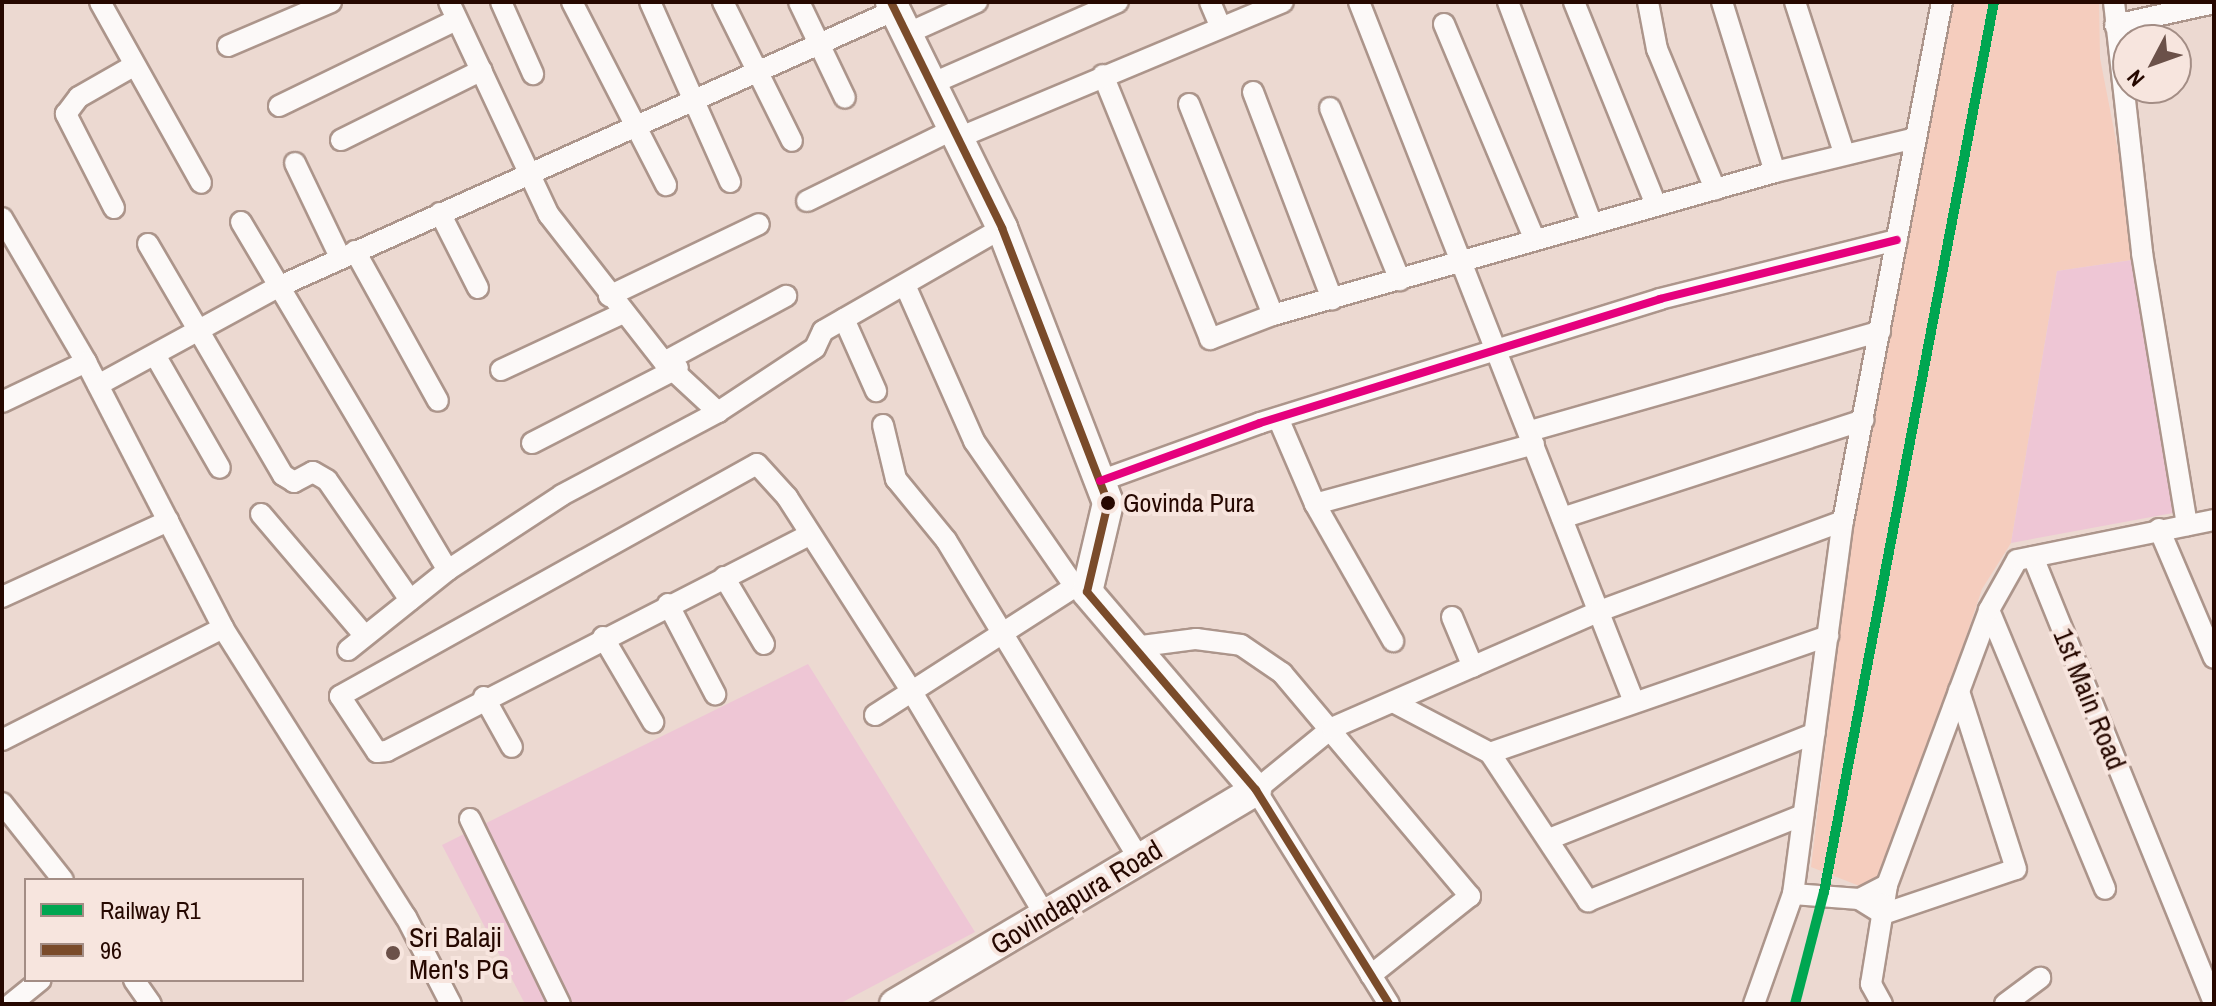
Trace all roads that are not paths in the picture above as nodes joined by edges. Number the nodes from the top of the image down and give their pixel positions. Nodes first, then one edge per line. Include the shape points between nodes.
1 (100, 2) edge
2 (331, 2) edge
3 (501, 2) edge
4 (572, 2) edge
5 (650, 2) edge
6 (723, 2) edge
7 (799, 2) edge
8 (977, 2) edge
9 (1118, 2) edge
10 (1210, 2) edge
11 (1283, 2) edge
12 (1359, 2) edge
13 (1508, 2) edge
14 (1574, 2) edge
15 (1648, 2) edge
16 (1722, 2) edge
17 (1795, 2) edge
18 (1942, 2) edge
19 (2114, 2) edge
20 (2214, 3) edge
21 (452, 11) edge
22 (897, 16) edge
23 (1444, 24) dead end
24 (2115, 24) edge
25 (2120, 24) edge
26 (1220, 26) junction
27 (228, 46) dead end
28 (820, 47) junction
29 (135, 65) junction
30 (482, 70) junction
31 (533, 74) dead end
32 (757, 74) junction
33 (1103, 75) junction
34 (931, 84) junction
35 (1253, 92) dead end
36 (694, 98) junction
37 (845, 98) dead end
38 (1189, 104) dead end
39 (2124, 104) edge
40 (279, 106) dead end
41 (1330, 108) dead end
42 (634, 124) junction
43 (956, 134) junction
44 (1916, 138) junction
45 (341, 140) dead end
46 (792, 141) dead end
47 (1844, 153) junction
48 (295, 163) dead end
49 (1775, 172) junction
50 (527, 174) junction
51 (730, 182) dead end
52 (201, 183) dead end
53 (666, 185) dead end
54 (1715, 189) junction
55 (807, 201) dead end
56 (1656, 205) junction
57 (114, 208) dead end
58 (440, 213) junction
59 (241, 222) dead end
60 (759, 224) dead end
61 (1592, 224) junction
62 (4, 225) edge
63 (1002, 228) junction
64 (1535, 240) junction
65 (1897, 240) junction
66 (148, 244) dead end
67 (348, 254) junction
68 (1466, 261) junction
69 (1400, 280) junction
70 (905, 285) junction
71 (278, 287) junction
72 (478, 288) dead end
73 (609, 296) junction
74 (786, 296) dead end
75 (1332, 299) junction
76 (623, 313) junction
77 (1273, 315) junction
78 (844, 319) junction
79 (200, 330) junction
80 (1880, 331) junction
81 (1499, 350) junction
82 (155, 355) junction
83 (86, 362) junction
84 (671, 365) junction
85 (501, 370) dead end
86 (98, 385) junction
87 (876, 391) dead end
88 (438, 401) dead end
89 (2, 402) edge
90 (718, 412) junction
91 (1278, 418) junction
92 (1863, 420) junction
93 (883, 425) dead end
94 (1532, 438) junction
95 (532, 443) dead end
96 (220, 468) dead end
97 (1100, 481) junction
98 (1315, 504) junction
99 (261, 514) dead end
100 (1562, 518) junction
101 (2214, 520) edge
102 (168, 521) junction
103 (1843, 521) junction
104 (2187, 525) junction
105 (2159, 529) junction
106 (809, 535) junction
107 (2033, 557) junction
108 (448, 570) junction
109 (724, 577) junction
110 (1083, 582) junction
111 (2, 597) edge
112 (410, 600) junction
113 (668, 604) junction
114 (1989, 610) junction
115 (1597, 612) junction
116 (1452, 617) dead end
117 (223, 628) junction
118 (365, 636) junction
119 (1001, 636) junction
120 (1828, 636) junction
121 (603, 637) junction
122 (1393, 641) dead end
123 (764, 644) dead end
124 (1134, 647) junction
125 (348, 650) dead end
126 (2214, 658) edge
127 (1473, 667) junction
128 (1959, 691) junction
129 (912, 692) junction
130 (715, 694) dead end
131 (484, 697) junction
132 (1393, 702) junction
133 (1634, 702) junction
134 (875, 715) dead end
135 (653, 722) dead end
136 (1332, 728) junction
137 (1815, 733) junction
138 (2, 740) edge
139 (512, 747) dead end
140 (1490, 753) junction
141 (1256, 790) junction
142 (2, 803) edge
143 (1803, 815) junction
144 (470, 819) dead end
145 (1549, 839) junction
146 (1139, 859) junction
147 (61, 878) edge
148 (1887, 885) junction
149 (2105, 889) dead end
150 (1793, 894) junction
151 (1859, 899) junction
152 (1883, 914) junction
153 (1045, 915) junction
154 (1371, 975) junction
155 (2040, 978) dead end
156 (38, 982) edge
157 (135, 982) edge
158 (904, 1002) edge
159 (2214, 1003) edge
160 (11, 1004) edge
161 (151, 1004) edge
162 (451, 1004) edge
163 (560, 1004) edge
164 (1389, 1004) edge
165 (1754, 1004) edge
166 (1882, 1004) edge
167 (2005, 1004) edge

1 - 29 street
2 - 27 street
3 - 31 street
4 - 42 street
5 - 36 street
6 - 32 street
7 - 28 street
8 - 22 street
9 - 34 street
10 - 26 street
11 - 26 street
12 - 68 street
13 - 61 street
14 - 56 street
15 - 54 street via 1657,49
16 - 49 street
17 - 47 street
18 - 44 street
19 - 24 street
20 - 25 street
21 - 30 street
21 - 40 street
22 - 28 street
22 - 34 street
23 - 64 street
26 - 33 street
28 - 32 street
28 - 37 street
29 - 52 street
29 - 57 street via 79,97 66,114
30 - 45 street
30 - 50 street
32 - 36 street
32 - 46 street
33 - 43 street
33 - 77 street via 1210,339
34 - 43 street
35 - 75 street
36 - 42 street
36 - 51 street
38 - 77 street
39 - 104 street via 2142,253
41 - 69 street
42 - 50 street
42 - 53 street
43 - 55 street
43 - 63 street
44 - 47 street
44 - 65 street
47 - 49 street
48 - 67 street
49 - 54 street
50 - 58 street
50 - 73 street
54 - 56 street
56 - 61 street
58 - 67 street
58 - 72 street
59 - 71 street
60 - 73 street
61 - 64 street
62 - 83 street
63 - 70 street
63 - 97 street
64 - 68 street
65 - 80 street
65 - 81 street via 1660,299
66 - 79 street
67 - 71 street
67 - 88 street
68 - 69 street
68 - 81 street
69 - 75 street
70 - 78 street
70 - 110 street via 974,441
71 - 79 street
71 - 108 street
73 - 76 street
74 - 84 street
75 - 77 street
76 - 84 street
76 - 85 street
78 - 87 street
78 - 90 street via 823,331 815,348
79 - 82 street
79 - 112 street via 283,475 294,482 313,472 327,480
80 - 92 street
80 - 94 street
81 - 91 street
81 - 94 street
82 - 86 street
82 - 96 street
83 - 86 street
83 - 89 street
84 - 90 street
84 - 95 street
86 - 102 street
90 - 108 street via 562,495
91 - 97 street
91 - 98 street
92 - 100 street
92 - 103 street
93 - 119 street via 896,479 946,540
94 - 98 street
94 - 100 street
97 - 110 street via 1108,503
98 - 122 street
99 - 118 street
100 - 115 street
101 - 104 street
102 - 111 street
102 - 117 street
103 - 115 street
103 - 120 street
104 - 105 street
105 - 107 street
105 - 126 street
106 - 109 street
106 - 129 street
106 - 131 street via 757,464 340,696 377,752
107 - 114 street via 2017,560
107 - 159 street, 1st Main Road
108 - 112 street
109 - 113 street
109 - 123 street
110 - 119 street
110 - 124 street
112 - 118 street
113 - 121 street
113 - 130 street
114 - 128 street
114 - 149 street
115 - 127 street
115 - 133 street
116 - 127 street
117 - 138 street
117 - 162 street via 406,917
118 - 125 street
119 - 129 street
119 - 146 street
120 - 133 street
120 - 137 street
121 - 131 street
121 - 135 street
124 - 136 street via 1196,639 1241,645 1282,673
124 - 141 street
127 - 132 street
128 - 148 street
128 - 152 street via 2016,869
129 - 134 street
129 - 153 street
131 - 139 street
132 - 136 street
132 - 140 street
133 - 140 street
136 - 141 street
136 - 154 street via 1470,896
137 - 143 street
137 - 145 street
140 - 145 street
141 - 146 street, Govindapura Road
141 - 154 street
142 - 147 street
143 - 145 street via 1588,901
143 - 150 street
144 - 163 street
146 - 153 street, Govindapura Road
148 - 151 street
148 - 152 street
150 - 151 street
150 - 165 street
151 - 152 street
152 - 166 street via 1871,984
153 - 158 street, Govindapura Road
154 - 164 street
155 - 167 street
156 - 160 street
157 - 161 street

